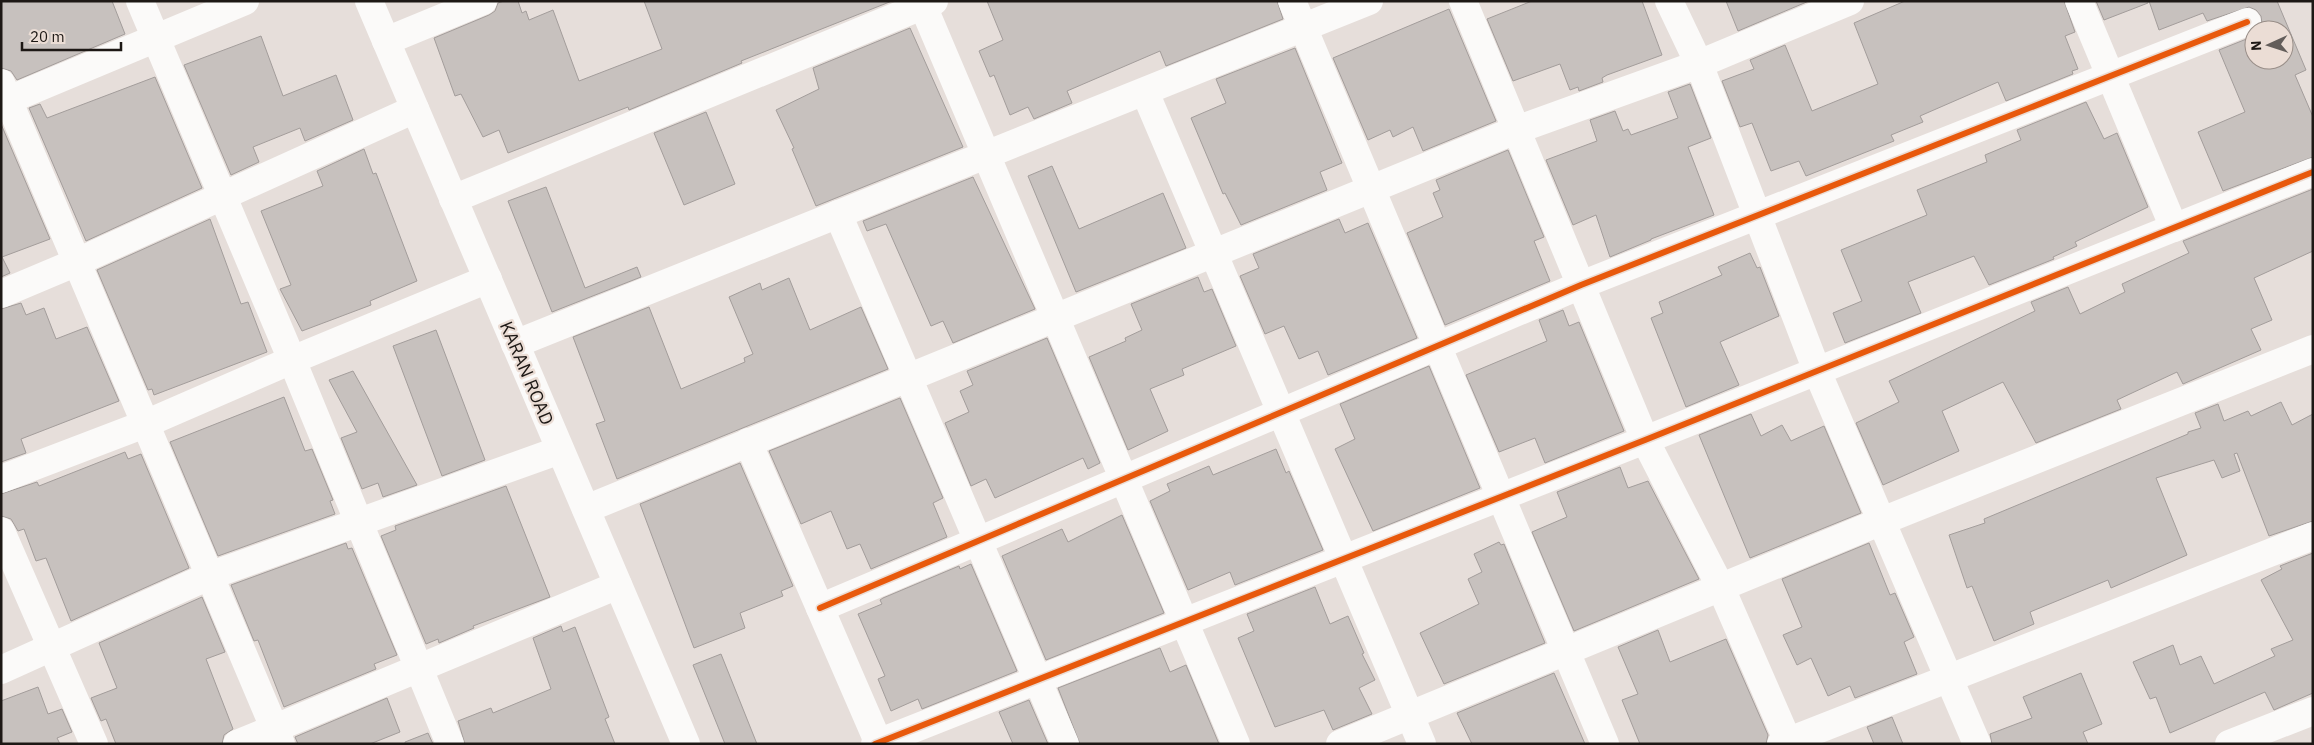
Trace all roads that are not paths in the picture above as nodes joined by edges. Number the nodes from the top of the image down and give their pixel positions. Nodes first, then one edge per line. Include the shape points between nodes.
1 (140, 1) edge
2 (245, 1) edge
3 (369, 1) edge
4 (483, 1) edge
5 (1292, 1) edge
6 (1369, 1) edge
7 (1463, 1) edge
8 (1669, 1) edge
9 (1850, 1) edge
10 (2079, 1) edge
11 (926, 3) edge
12 (2244, 23) edge
13 (1303, 28) junction
14 (156, 38) junction
15 (386, 41) junction
16 (1699, 64) junction
17 (2110, 76) junction
18 (1145, 92) junction
19 (4, 95) edge
20 (415, 109) junction
21 (1516, 130) junction
22 (985, 156) junction
23 (2313, 172) edge
24 (1371, 189) junction
25 (222, 196) junction
26 (453, 198) junction
27 (838, 214) junction
28 (1755, 215) junction
29 (2174, 228) junction
30 (1214, 253) junction
31 (77, 262) junction
32 (488, 279) junction
33 (1581, 285) junction
34 (1, 294) edge
35 (1054, 318) junction
36 (515, 344) junction
37 (1438, 346) junction
38 (2313, 349) edge
39 (292, 360) junction
40 (1817, 371) junction
41 (908, 378) junction
42 (1281, 412) junction
43 (145, 424) junction
44 (1645, 440) junction
45 (748, 442) junction
46 (560, 450) junction
47 (1, 479) edge
48 (1123, 480) junction
49 (1501, 496) junction
50 (586, 509) junction
51 (1882, 521) junction
52 (358, 523) junction
53 (1, 531) edge
54 (2313, 536) edge
55 (978, 541) junction
56 (1343, 559) junction
57 (209, 576) junction
58 (618, 584) junction
59 (1720, 588) junction
60 (820, 608) junction
61 (1183, 621) junction
62 (53, 648) junction
63 (1566, 650) junction
64 (418, 668) junction
65 (1, 670) edge
66 (1949, 678) junction
67 (1038, 680) junction
68 (2313, 711) edge
69 (1410, 716) junction
70 (277, 735) edge
71 (878, 743) edge
72 (1785, 743) edge
73 (94, 744) edge
74 (237, 744) edge
75 (450, 744) edge
76 (686, 744) edge
77 (1065, 744) edge
78 (1236, 744) edge
79 (1340, 744) edge
80 (1422, 744) edge
81 (1605, 744) edge
82 (1977, 744) edge
83 (2230, 744) edge

1 - 14 street
2 - 14 street
3 - 15 street, KARAN ROAD
4 - 15 street
5 - 13 street
6 - 13 street
7 - 21 street
8 - 16 street
9 - 16 street
10 - 17 street
11 - 22 street
11 - 26 street
12 - 17 street
13 - 18 street
13 - 24 street
14 - 19 street
14 - 25 street
15 - 20 street, KARAN ROAD
16 - 21 street
16 - 28 street
17 - 28 street
17 - 29 street
18 - 22 street
18 - 30 street
19 - 31 street
20 - 25 street
20 - 26 street, KARAN ROAD
21 - 24 street
21 - 33 street
22 - 27 street
22 - 35 street
23 - 29 street
24 - 30 street
24 - 37 street
25 - 31 street
25 - 39 street
26 - 32 street, KARAN ROAD
27 - 36 street
27 - 41 street
28 - 33 street
28 - 40 street
29 - 40 street
30 - 35 street
30 - 42 street
31 - 34 street
31 - 43 street
32 - 36 street, KARAN ROAD
32 - 39 street
33 - 37 street
33 - 44 street
35 - 41 street
35 - 48 street
36 - 46 street, KARAN ROAD
37 - 42 street
37 - 49 street
38 - 51 street
39 - 43 street
39 - 52 street
40 - 44 street
40 - 51 street
41 - 45 street
41 - 55 street
42 - 48 street
42 - 56 street
43 - 47 street
43 - 57 street
44 - 49 street
44 - 59 street
45 - 50 street
45 - 60 street
46 - 50 street, KARAN ROAD
46 - 52 street
48 - 55 street
48 - 61 street
49 - 56 street
49 - 63 street
50 - 58 street, KARAN ROAD
51 - 59 street
51 - 66 street
52 - 57 street
52 - 64 street
53 - 62 street
54 - 66 street
55 - 60 street
55 - 67 street
56 - 61 street
56 - 69 street
57 - 62 street
57 - 70 street
58 - 64 street
58 - 76 street, KARAN ROAD
59 - 63 street
59 - 72 street
60 - 71 street
61 - 67 street
61 - 78 street
62 - 65 street
62 - 73 street
63 - 69 street
63 - 81 street
64 - 70 street
64 - 75 street
66 - 72 street
66 - 82 street
67 - 71 street
67 - 77 street
68 - 83 street
69 - 79 street
69 - 80 street
70 - 74 street

